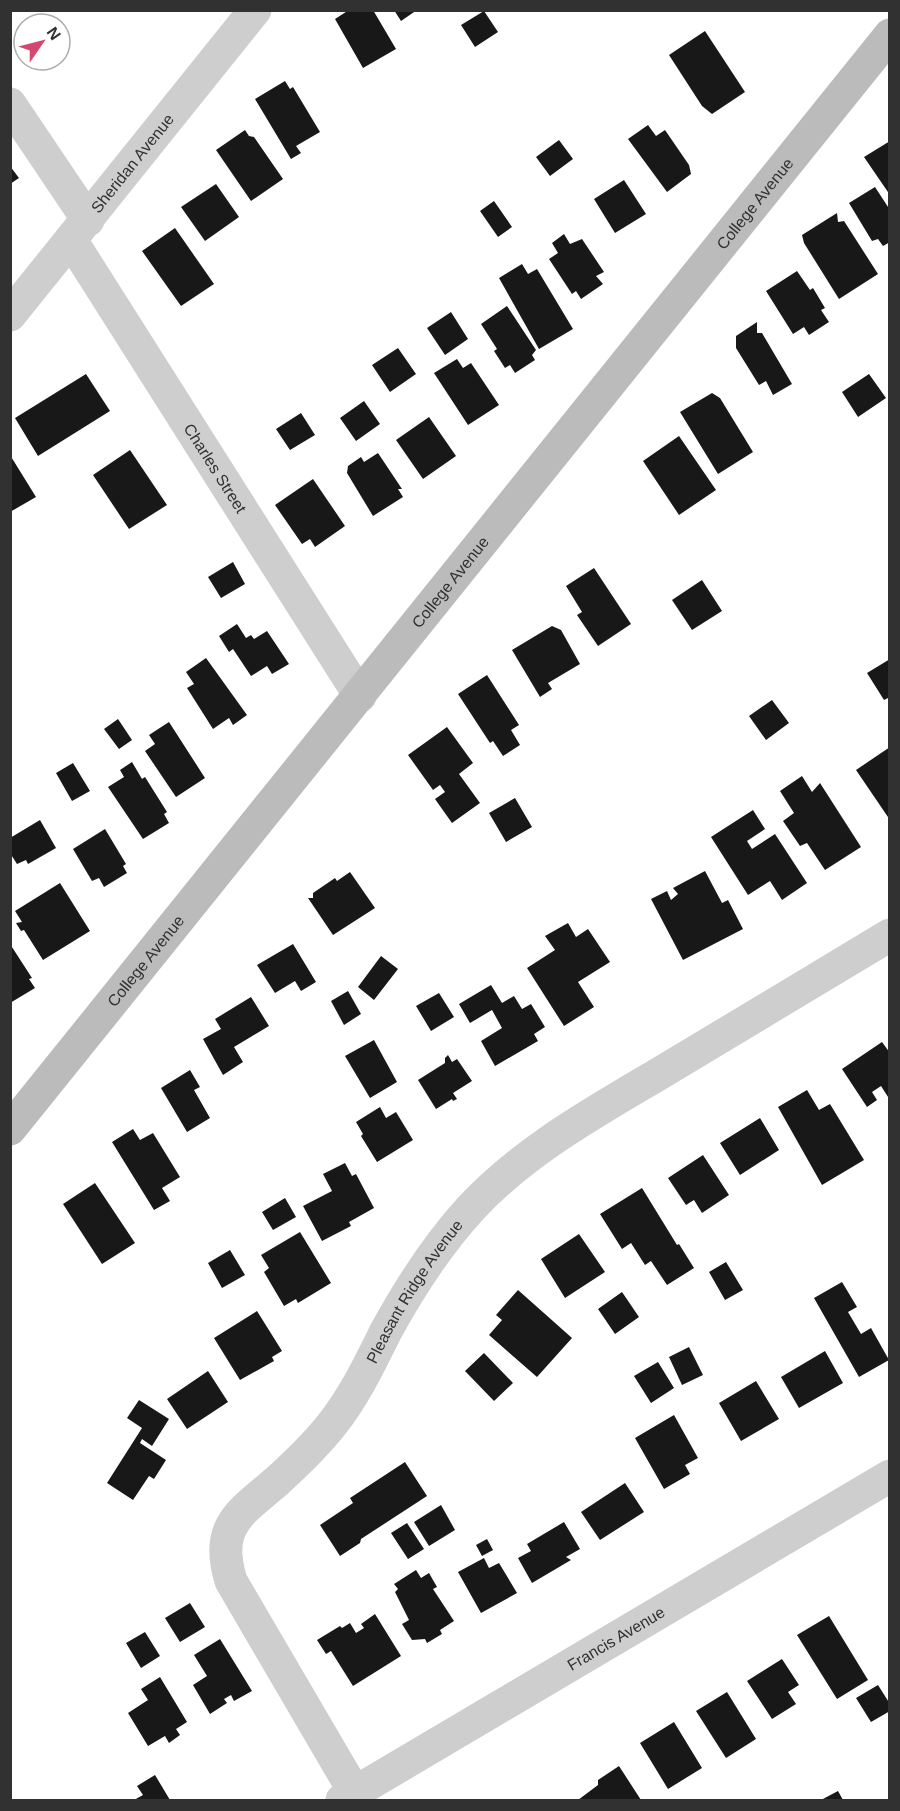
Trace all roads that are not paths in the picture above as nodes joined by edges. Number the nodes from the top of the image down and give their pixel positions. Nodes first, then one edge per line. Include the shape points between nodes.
1 (255, 10) edge
2 (890, 35) edge
3 (10, 104) edge
4 (79, 230) junction
5 (10, 315) edge
6 (360, 696) junction
7 (890, 935) edge
8 (10, 1129) edge
9 (890, 1476) edge
10 (348, 1797) edge

1 - 4 street, Sheridan Avenue
2 - 6 main road, College Avenue
3 - 4 street, Charles Street
4 - 5 street, Sheridan Avenue
4 - 6 street, Charles Street
6 - 8 main road, College Avenue
7 - 10 street, Pleasant Ridge Avenue via 583,1119 518,1164 470,1209 427,1265 334,1422 307,1454 237,1515 227,1546 226,1565 231,1581
9 - 10 street, Francis Avenue

